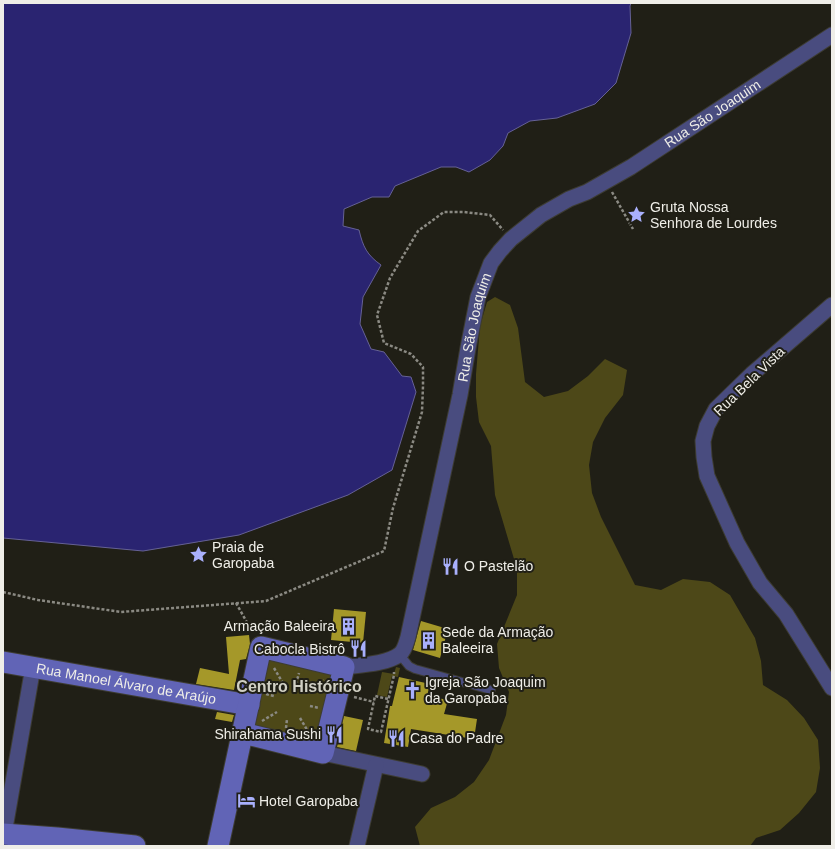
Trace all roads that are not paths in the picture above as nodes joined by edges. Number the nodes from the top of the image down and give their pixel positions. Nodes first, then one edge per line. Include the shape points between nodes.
1 (832, 35) edge
2 (832, 305) edge
3 (400, 655) junction
4 (3, 662) edge
5 (33, 667) junction
6 (344, 667) junction
7 (832, 688) edge
8 (491, 690) dead end
9 (249, 705) junction
10 (243, 733) junction
11 (323, 754) junction
12 (376, 765) junction
13 (422, 774) dead end
14 (3, 834) edge
15 (130, 846) edge
16 (135, 846) edge
17 (218, 846) edge
18 (357, 846) edge

1 - 3 street, Rua São Joaquim via 652,153 587,192 541,214 511,239 491,262 478,296 460,395 408,637
2 - 7 street, Rua Bela Vista via 752,374 716,409 703,441 707,476 738,543 757,576 786,614
3 - 6 street via 382,662
3 - 8 lane via 415,669
4 - 5 street, Rua Manoel Álvaro de Araújo
5 - 9 street, Rua Manoel Álvaro de Araújo
5 - 14 street
6 - 9 street via 262,647
6 - 11 street
9 - 10 street
10 - 11 street
10 - 17 street
11 - 12 street
12 - 13 street
12 - 18 street
14 - 15 street
15 - 16 street

